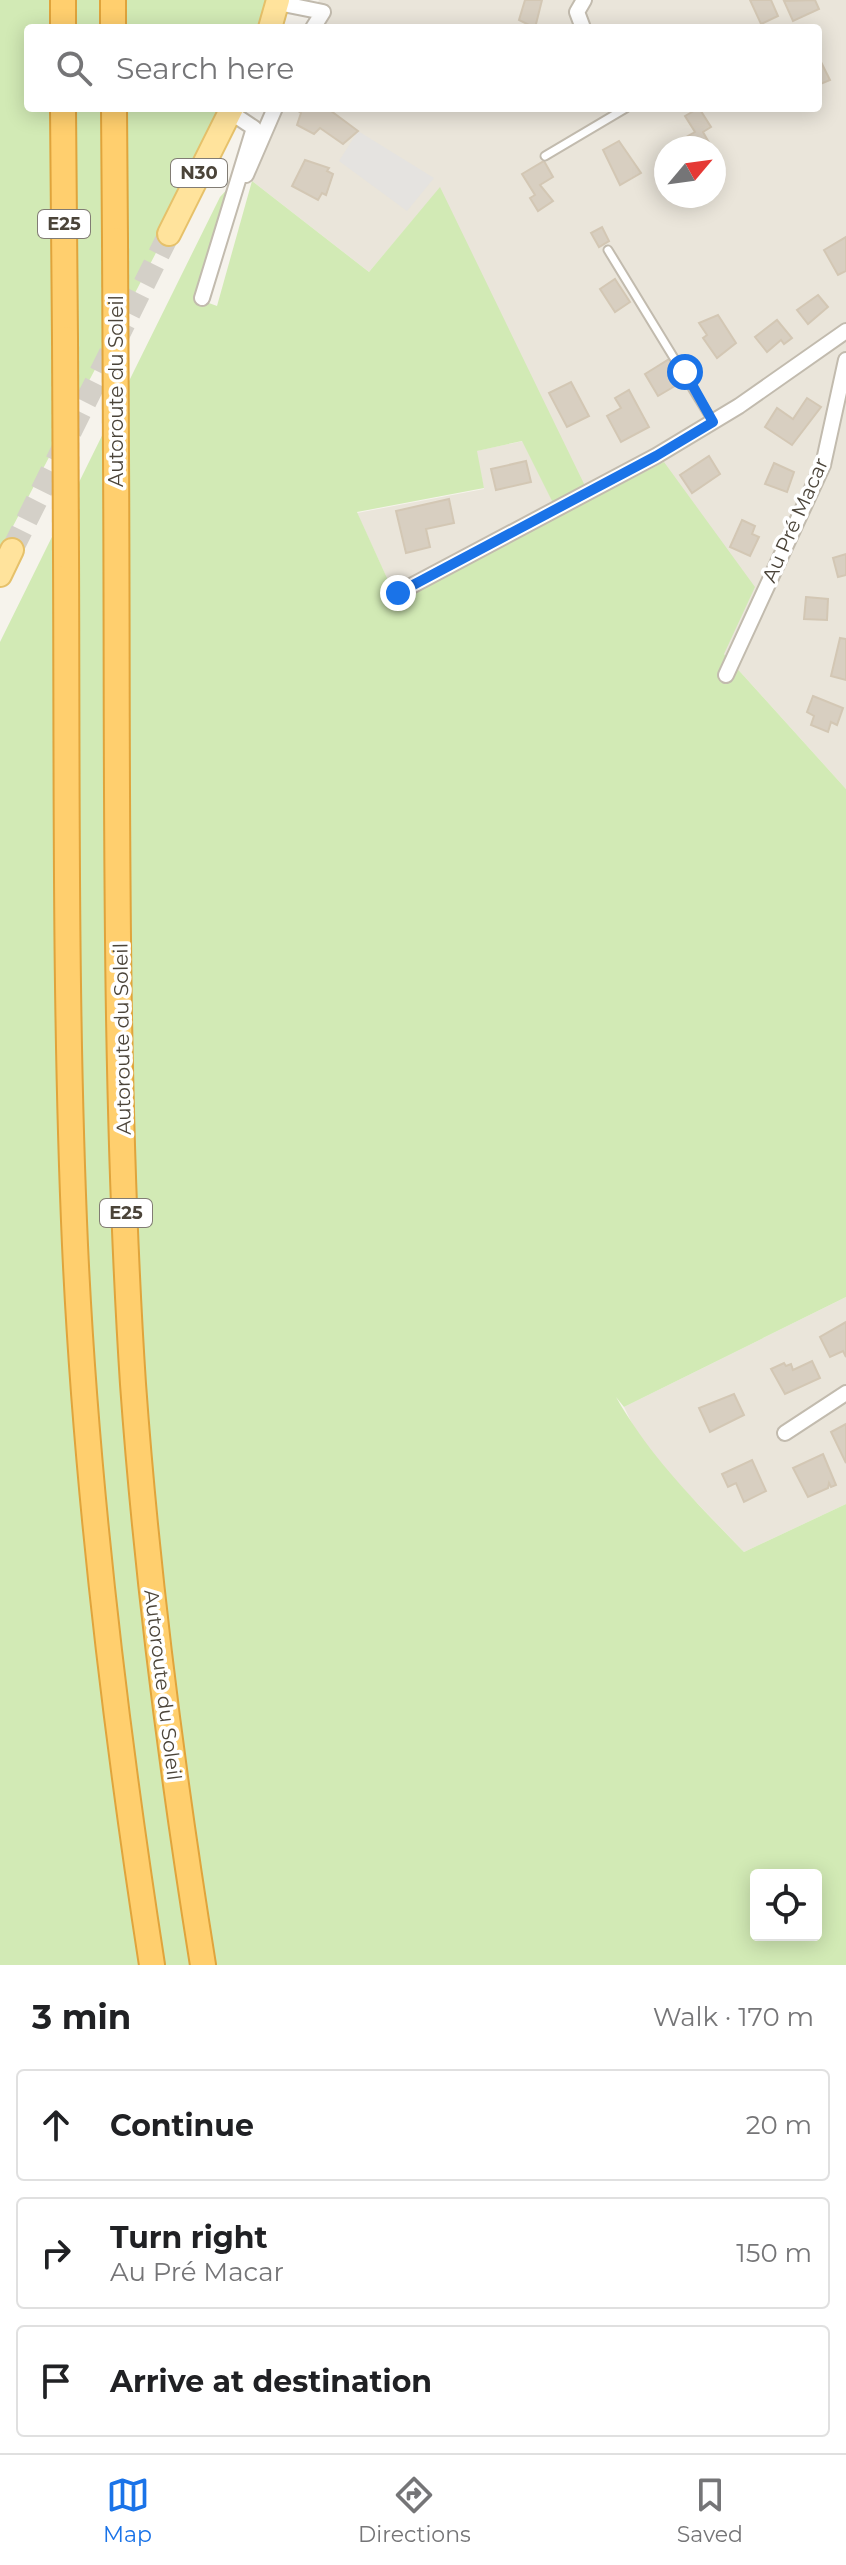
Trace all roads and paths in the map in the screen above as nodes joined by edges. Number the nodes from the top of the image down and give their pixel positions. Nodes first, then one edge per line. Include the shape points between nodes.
1 (63, 0) edge
2 (113, 0) edge
3 (584, 0) edge
4 (278, 2) edge
5 (63, 24) edge
6 (113, 24) edge
7 (271, 24) edge
8 (316, 24) edge
9 (582, 24) edge
10 (63, 112) edge
11 (114, 112) edge
12 (230, 112) edge
13 (234, 112) edge
14 (273, 112) edge
15 (619, 112) edge
16 (545, 156) dead end
17 (236, 188) junction
18 (169, 234) tunnel mouth
19 (608, 250) dead end
20 (202, 298) dead end
21 (846, 331) edge
22 (846, 360) edge
23 (713, 422) junction
24 (12, 550) tunnel mouth
25 (0, 575) edge
26 (398, 593) dead end
27 (726, 675) dead end
28 (846, 1393) edge
29 (785, 1433) dead end
30 (152, 1965) edge
31 (203, 1965) edge

1 - 5 highway
2 - 6 highway
3 - 9 street via 577,12
4 - 7 main road
4 - 8 street via 323,12
10 - 30 highway, E25, bridge via 68,947 81,1346 110,1679
11 - 31 highway, Autoroute du Soleil / E25, bridge via 119,947 133,1380 160,1671
12 - 18 main road, N30
13 - 17 street via 254,128
14 - 17 street via 251,168
15 - 16 lane
17 - 20 street
19 - 23 lane
21 - 23 street
22 - 27 street, Au Pré Macar via 823,465
23 - 26 street
24 - 25 main road
28 - 29 street

